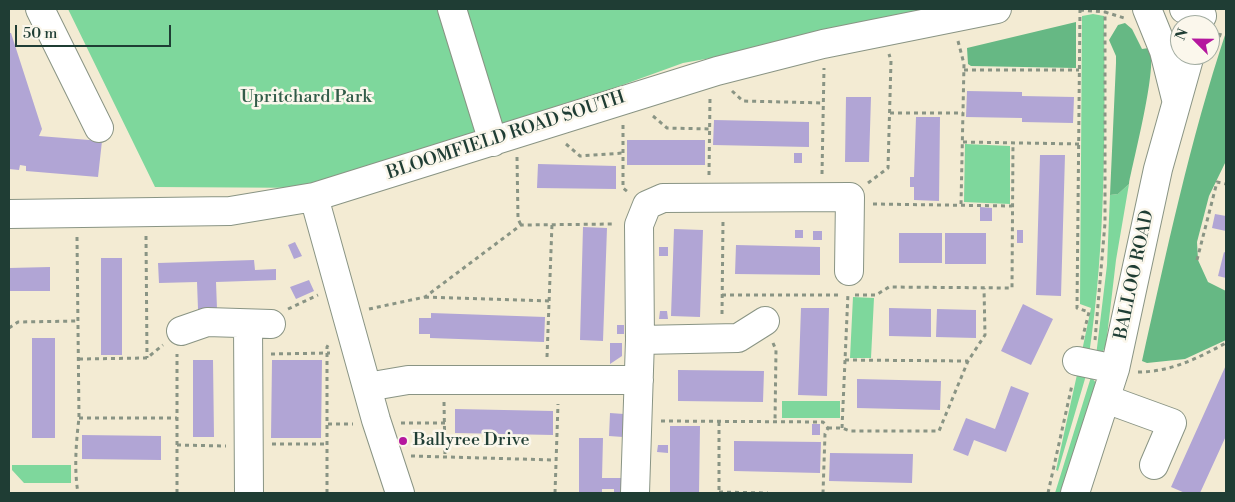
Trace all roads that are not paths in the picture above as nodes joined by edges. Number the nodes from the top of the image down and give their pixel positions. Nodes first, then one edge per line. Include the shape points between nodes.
1 (40, 9) edge
2 (452, 9) edge
3 (997, 9) edge
4 (1137, 14) edge
5 (1187, 65) edge
6 (1176, 99) junction
7 (99, 128) dead end
8 (505, 138) junction
9 (314, 197) junction
10 (9, 214) edge
11 (849, 283) road end
12 (765, 321) road end
13 (181, 331) road end
14 (640, 340) junction
15 (639, 380) junction
16 (367, 387) junction
17 (1106, 400) junction
18 (1154, 466) dead end
19 (392, 491) edge
20 (249, 493) edge
21 (635, 493) edge
22 (1075, 493) edge

1 - 7 street
2 - 8 street
3 - 8 street, BLOOMFIELD ROAD SOUTH via 823,44 711,73
4 - 6 street via 1164,51
5 - 6 street, BALLOO ROAD
6 - 17 street, BALLOO ROAD via 1104,366
8 - 9 street, BLOOMFIELD ROAD SOUTH
9 - 10 street, BLOOMFIELD ROAD SOUTH via 230,211
9 - 16 street
11 - 14 street via 850,200 821,197 663,198 643,215
12 - 14 street via 738,338
13 - 20 street via 207,322 260,324 248,354
14 - 15 street
15 - 16 street via 408,380
15 - 21 street
16 - 19 street via 388,455
17 - 18 street via 1172,423
17 - 22 street, BALLOO ROAD

